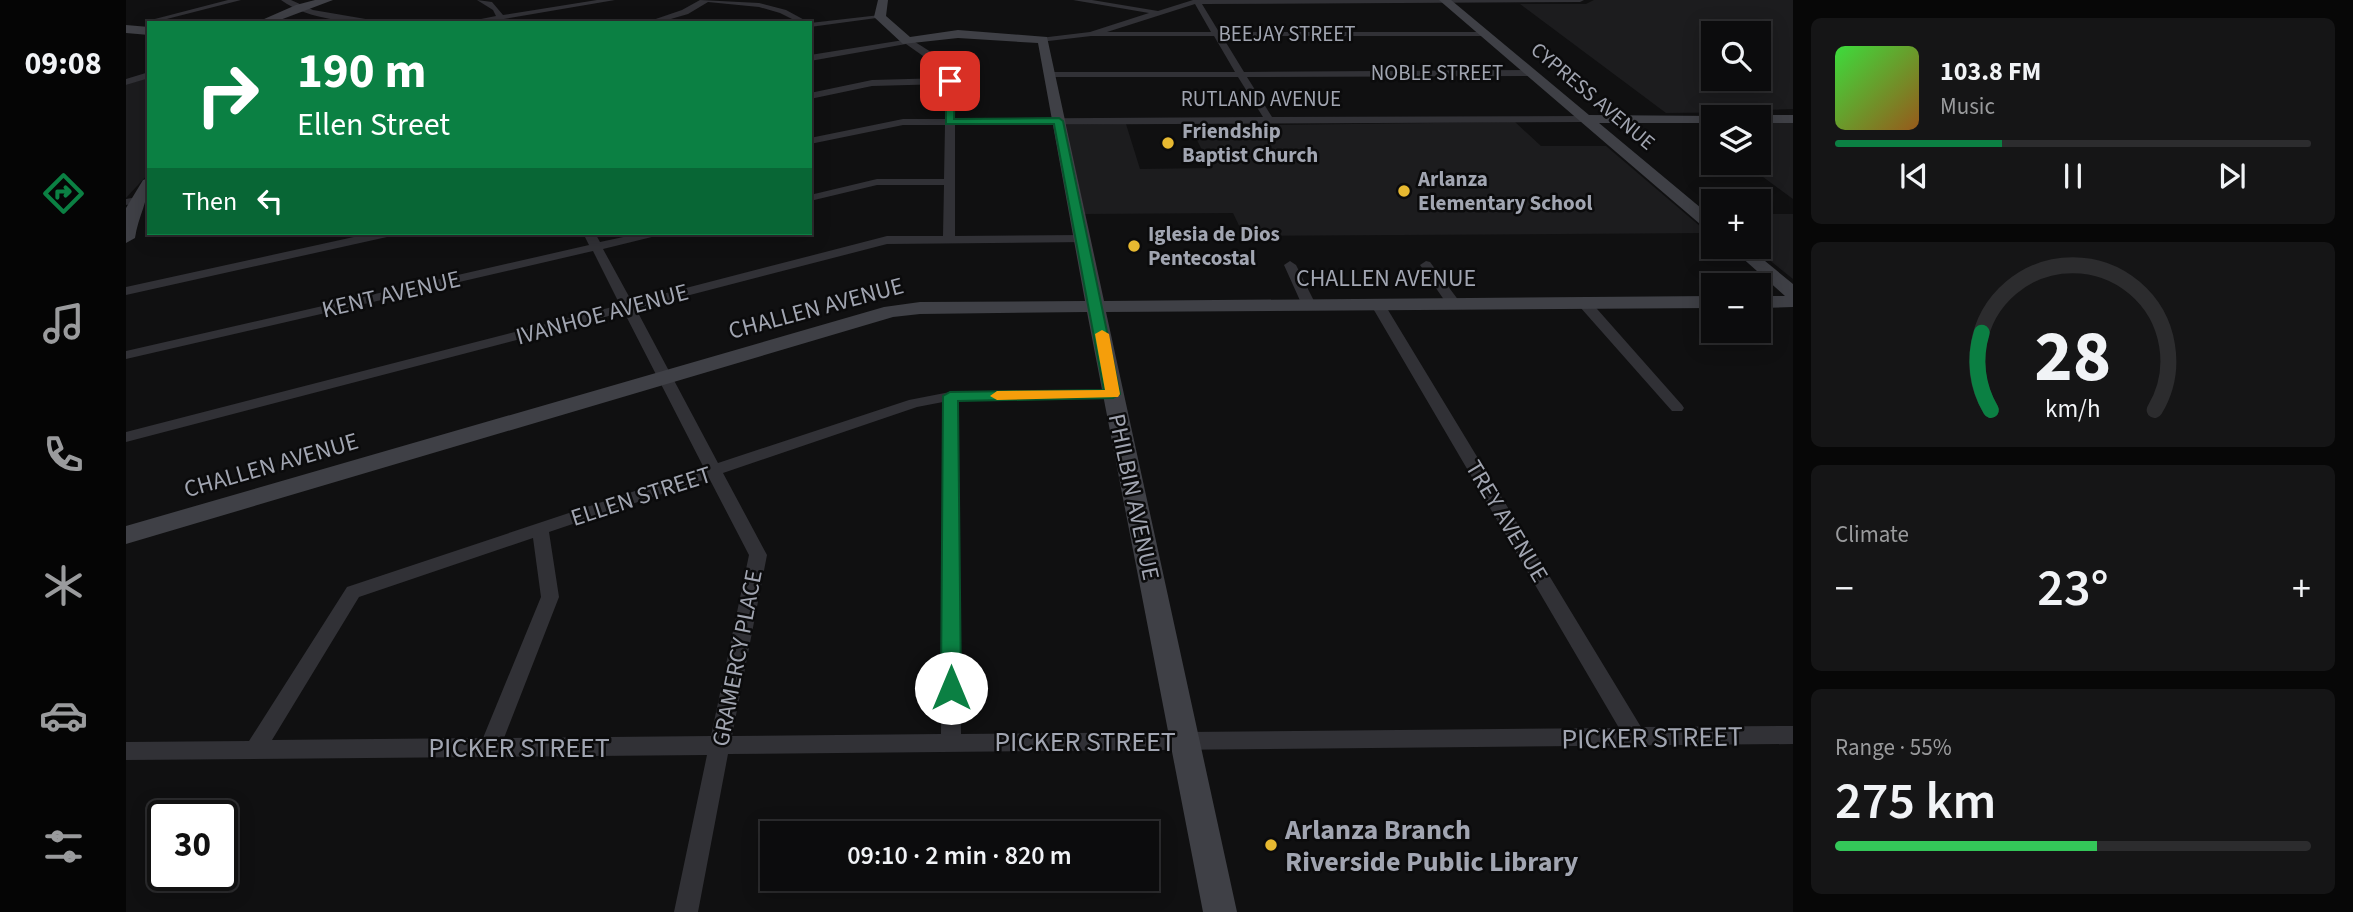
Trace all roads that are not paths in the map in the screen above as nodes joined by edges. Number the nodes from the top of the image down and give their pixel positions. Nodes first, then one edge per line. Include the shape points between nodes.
1 (237, 0) edge
2 (285, 0) edge
3 (328, 0) edge
4 (481, 0) edge
5 (611, 0) edge
6 (708, 0) edge
7 (883, 0) edge
8 (1077, 0) edge
9 (1580, 0) edge
10 (1199, 1) edge
11 (1445, 1) edge
12 (300, 7) junction
13 (1157, 12) junction
14 (880, 17) junction
15 (166, 21) edge
16 (266, 21) edge
17 (370, 21) edge
18 (500, 21) edge
19 (655, 21) edge
20 (804, 21) edge
21 (812, 24) edge
22 (147, 26) edge
23 (126, 29) edge
24 (1091, 34) junction
25 (1217, 34) junction
26 (1484, 34) junction
27 (1043, 40) junction
28 (907, 41) junction
29 (812, 58) edge
30 (1530, 73) junction
31 (1241, 74) junction
32 (1050, 75) junction
33 (147, 76) edge
34 (950, 81) junction
35 (126, 82) edge
36 (812, 96) edge
37 (1585, 119) junction
38 (1701, 119) edge
39 (1771, 119) edge
40 (1793, 119) edge
41 (1269, 120) junction
42 (1059, 121) junction
43 (949, 122) junction
44 (812, 141) edge
45 (948, 182) junction
46 (812, 198) edge
47 (137, 199) edge
48 (1701, 216) edge
49 (378, 235) edge
50 (590, 235) edge
51 (647, 235) edge
52 (126, 238) edge
53 (949, 238) junction
54 (1083, 239) junction
55 (596, 246) junction
56 (1752, 259) edge
57 (1290, 265) dead end
58 (1426, 265) dead end
59 (126, 291) edge
60 (1793, 293) edge
61 (1793, 301) edge
62 (1701, 302) edge
63 (1771, 302) edge
64 (1585, 303) junction
65 (1309, 304) junction
66 (1454, 304) junction
67 (1097, 305) junction
68 (1378, 305) junction
69 (628, 307) junction
70 (126, 355) edge
71 (664, 377) junction
72 (1113, 394) junction
73 (950, 396) junction
74 (1676, 408) dead end
75 (126, 437) edge
76 (714, 472) junction
77 (540, 529) junction
78 (126, 535) edge
79 (1793, 736) edge
80 (1636, 738) junction
81 (1184, 740) junction
82 (951, 741) junction
83 (720, 745) junction
84 (490, 747) junction
85 (255, 749) junction
86 (126, 751) edge
87 (686, 912) edge
88 (1220, 912) edge

1 - 15 street
2 - 12 street
3 - 12 street
4 - 18 street via 495,6
5 - 18 street
6 - 19 street
6 - 20 street via 776,7
7 - 14 street
8 - 13 street
9 - 11 street
10 - 11 street
10 - 13 street
10 - 25 street
11 - 26 street, CYPRESS AVENUE
12 - 16 street
12 - 17 street
13 - 24 street
14 - 21 street
14 - 28 street
22 - 23 street
24 - 25 street, BEEJAY STREET
24 - 27 street
25 - 26 street, BEEJAY STREET
25 - 31 street
26 - 30 street, CYPRESS AVENUE
27 - 28 street via 958,34
27 - 32 street, PHILBIN AVENUE
28 - 29 street
28 - 34 street via 939,61
30 - 31 street, NOBLE STREET
30 - 37 street, CYPRESS AVENUE
31 - 32 street, NOBLE STREET
31 - 41 street
32 - 42 street, PHILBIN AVENUE
33 - 35 street
34 - 36 street via 872,83
34 - 43 street
37 - 38 street, RUTLAND AVENUE
37 - 41 street, RUTLAND AVENUE
37 - 48 street, CYPRESS AVENUE
39 - 40 street
41 - 42 street, RUTLAND AVENUE
42 - 43 street, RUTLAND AVENUE
42 - 54 street, PHILBIN AVENUE
43 - 44 street, RUTLAND AVENUE via 903,122
43 - 45 street
45 - 46 street via 877,182
45 - 53 street
47 - 52 street
49 - 59 street
50 - 55 street, GRAMERCY PLACE
51 - 55 street, KENT AVENUE
53 - 54 street, IVANHOE AVENUE
53 - 69 street, IVANHOE AVENUE via 887,240
54 - 67 street, PHILBIN AVENUE
55 - 69 street, GRAMERCY PLACE
55 - 70 street, KENT AVENUE
56 - 60 street
57 - 65 street
58 - 66 street
61 - 63 street
62 - 64 street, CHALLEN AVENUE
64 - 66 street, CHALLEN AVENUE
64 - 74 street
65 - 67 street, CHALLEN AVENUE
65 - 68 street, CHALLEN AVENUE
66 - 68 street, CHALLEN AVENUE
67 - 71 street, CHALLEN AVENUE via 891,311
67 - 72 street, PHILBIN AVENUE
68 - 80 street, TREY AVENUE
69 - 71 street, GRAMERCY PLACE
69 - 75 street, IVANHOE AVENUE
71 - 76 street, GRAMERCY PLACE
71 - 78 street, CHALLEN AVENUE
72 - 73 street, ELLEN STREET
72 - 81 street, PHILBIN AVENUE
73 - 76 street, ELLEN STREET via 914,403
73 - 82 street
76 - 77 street, ELLEN STREET
76 - 83 street, GRAMERCY PLACE via 758,555
77 - 84 street via 550,597
77 - 85 street, ELLEN STREET via 353,592
79 - 80 street, PICKER STREET
80 - 81 street, PICKER STREET
81 - 82 street, PICKER STREET
81 - 88 street, PHILBIN AVENUE
82 - 83 street, PICKER STREET
83 - 84 street, PICKER STREET
83 - 87 street, GRAMERCY PLACE
84 - 85 street, PICKER STREET
85 - 86 street, PICKER STREET

